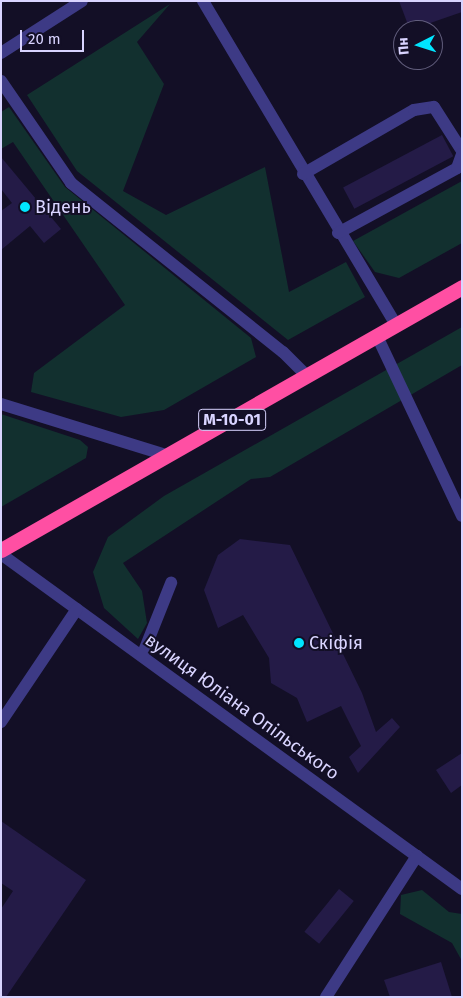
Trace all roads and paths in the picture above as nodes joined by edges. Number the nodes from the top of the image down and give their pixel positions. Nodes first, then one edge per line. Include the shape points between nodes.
1 (82, 1) edge
2 (202, 1) edge
3 (1, 53) edge
4 (1, 81) edge
5 (462, 152) edge
6 (303, 174) junction
7 (338, 233) junction
8 (462, 287) edge
9 (396, 325) junction
10 (377, 336) junction
11 (308, 377) junction
12 (1, 404) edge
13 (169, 456) junction
14 (462, 516) edge
15 (1, 552) edge
16 (172, 584) dead end
17 (77, 609) junction
18 (142, 656) junction
19 (1, 722) edge
20 (417, 856) junction
21 (462, 889) edge
22 (326, 997) edge

1 - 3 street
2 - 6 street
4 - 11 street via 72,183 283,352
5 - 6 street via 434,107 414,110
5 - 7 street via 457,168
6 - 7 street
7 - 9 street
8 - 9 highway, М-10-01
9 - 10 highway, М-10-01
10 - 11 highway, М-10-01
10 - 14 street
11 - 13 highway, М-10-01
12 - 13 street
13 - 15 highway, М-10-01
15 - 17 street, вулиця Юліана Опільського
16 - 18 street
17 - 18 street, вулиця Юліана Опільського
17 - 19 street
18 - 20 street, вулиця Юліана Опільського
20 - 21 street, вулиця Юліана Опільського
20 - 22 street

